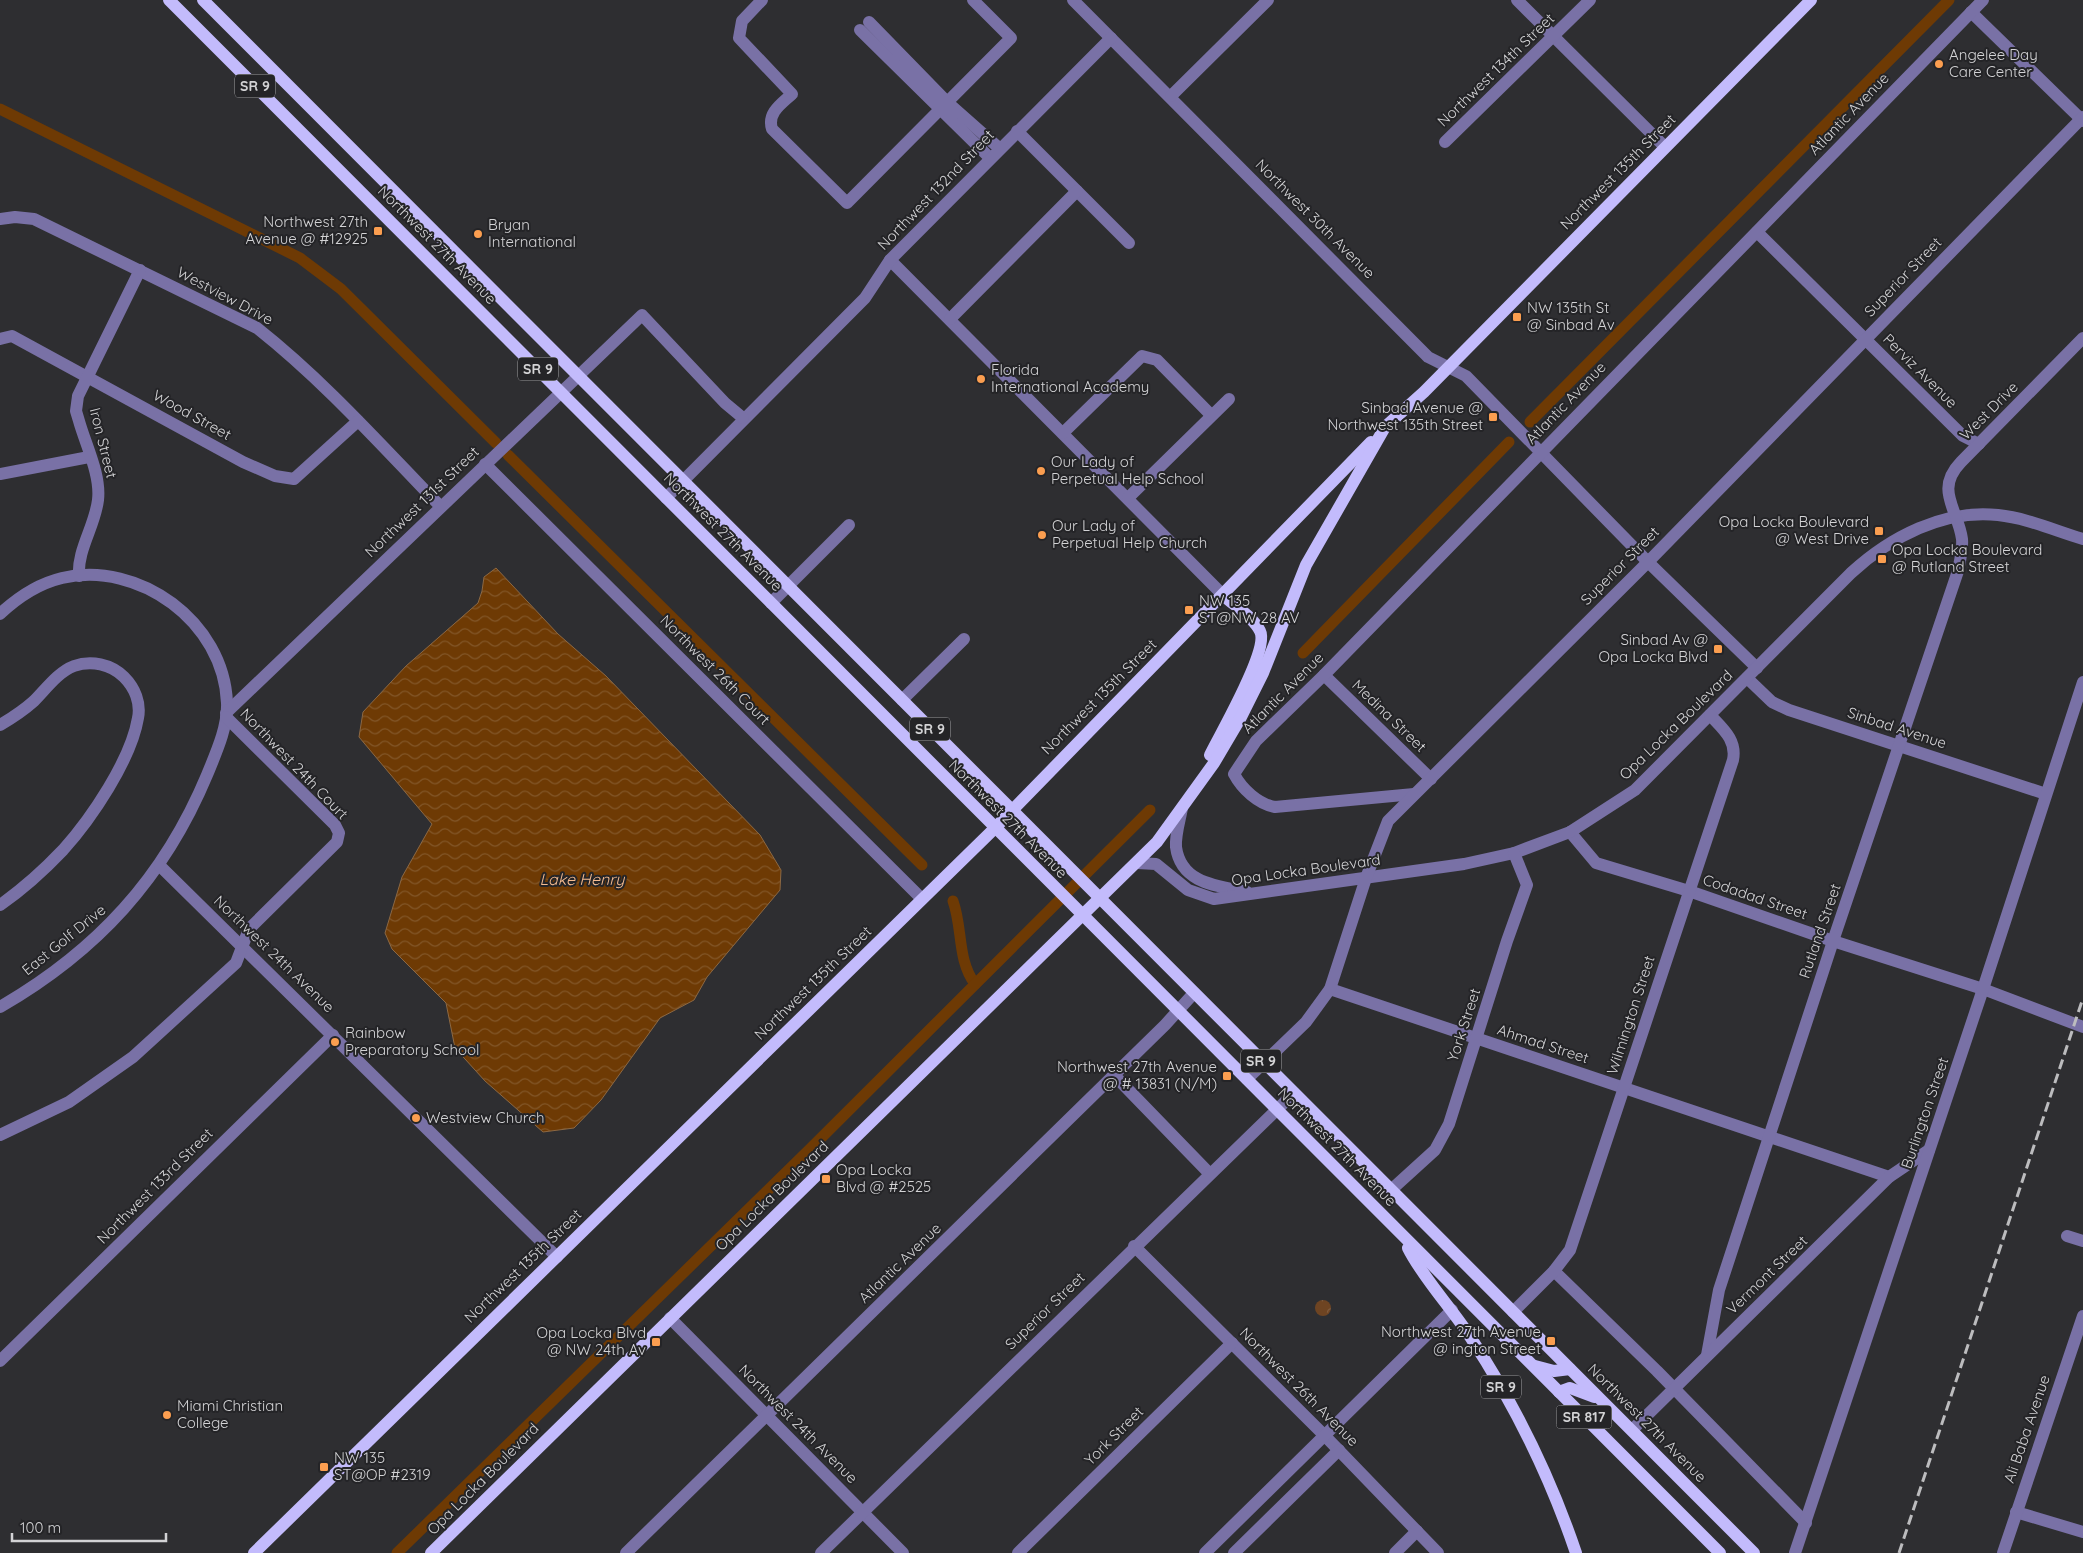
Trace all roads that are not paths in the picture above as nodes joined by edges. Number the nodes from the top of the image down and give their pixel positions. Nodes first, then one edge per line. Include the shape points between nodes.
1 (169, 0) edge
2 (203, 0) edge
3 (762, 0) edge
4 (973, 0) edge
5 (1073, 0) edge
6 (1268, 0) edge
7 (1518, 0) edge
8 (1590, 0) edge
9 (1811, 0) edge
10 (1983, 0) edge
11 (1971, 12) junction
12 (864, 26) dead end
13 (1554, 36) junction
14 (1110, 38) junction
15 (1171, 96) junction
16 (943, 105) junction
17 (2082, 119) edge
18 (969, 129) junction
19 (1016, 131) junction
20 (1445, 142) dead end
21 (1666, 147) junction
22 (999, 148) junction
23 (990, 158) junction
24 (1077, 191) junction
25 (0, 219) edge
26 (1757, 232) junction
27 (1129, 243) dead end
28 (890, 260) junction
29 (140, 270) junction
30 (950, 320) junction
31 (2083, 338) edge
32 (1865, 339) junction
33 (0, 340) edge
34 (1448, 368) junction
35 (87, 376) junction
36 (578, 376) junction
37 (561, 392) junction
38 (1229, 399) dead end
39 (1211, 415) junction
40 (743, 418) junction
41 (358, 421) junction
42 (1385, 427) junction
43 (1063, 433) junction
44 (1979, 444) junction
45 (1540, 452) junction
46 (89, 457) junction
47 (485, 464) junction
48 (0, 474) edge
49 (683, 480) junction
50 (666, 498) junction
51 (1128, 498) junction
52 (440, 506) junction
53 (1956, 518) junction
54 (850, 525) dead end
55 (2083, 540) edge
56 (1648, 562) junction
57 (79, 576) junction
58 (788, 586) junction
59 (1224, 596) junction
60 (771, 603) junction
61 (0, 614) edge
62 (964, 639) dead end
63 (1757, 668) junction
64 (1324, 675) junction
65 (1747, 678) junction
66 (2083, 682) edge
67 (902, 700) junction
68 (226, 715) junction
69 (1710, 715) junction
70 (0, 725) edge
71 (1900, 746) junction
72 (1206, 774) junction
73 (1431, 779) junction
74 (1414, 794) junction
75 (2046, 794) junction
76 (1182, 808) junction
77 (1011, 810) junction
78 (995, 828) junction
79 (1570, 832) junction
80 (1514, 853) junction
81 (1137, 863) junction
82 (160, 866) junction
83 (1366, 878) junction
84 (1689, 891) junction
85 (1252, 893) junction
86 (1097, 895) junction
87 (922, 899) junction
88 (0, 905) edge
89 (1078, 911) junction
90 (1833, 941) junction
91 (243, 946) junction
92 (1330, 989) junction
93 (1983, 989) junction
94 (1194, 993) junction
95 (0, 1007) edge
96 (1178, 1010) junction
97 (2083, 1027) edge
98 (333, 1035) junction
99 (1477, 1040) junction
100 (1264, 1063) junction
101 (1114, 1075) junction
102 (1247, 1079) junction
103 (1624, 1088) junction
104 (1294, 1093) junction
105 (1277, 1110) junction
106 (0, 1135) edge
107 (1768, 1137) junction
108 (1929, 1150) junction
109 (1209, 1173) junction
110 (1889, 1177) junction
111 (1391, 1190) junction
112 (1401, 1234) junction
113 (2066, 1236) dead end
114 (2083, 1241) edge
115 (1134, 1246) junction
116 (557, 1257) junction
117 (1554, 1271) junction
118 (1452, 1310) junction
119 (1513, 1312) junction
120 (2083, 1316) edge
121 (670, 1318) junction
122 (1232, 1343) junction
123 (1707, 1356) junction
124 (0, 1361) edge
125 (1532, 1365) junction
126 (1570, 1369) junction
127 (1674, 1389) junction
128 (1559, 1392) junction
129 (1601, 1400) junction
130 (766, 1414) junction
131 (1632, 1430) junction
132 (1325, 1436) junction
133 (1339, 1450) junction
134 (2016, 1512) junction
135 (862, 1513) junction
136 (1806, 1524) junction
137 (1417, 1531) junction
138 (2083, 1532) edge
139 (254, 1553) edge
140 (431, 1553) edge
141 (626, 1553) edge
142 (821, 1553) edge
143 (902, 1553) edge
144 (1018, 1553) edge
145 (1205, 1553) edge
146 (1234, 1553) edge
147 (1395, 1553) edge
148 (1438, 1553) edge
149 (1576, 1553) edge
150 (1720, 1553) edge
151 (1754, 1553) edge
152 (1795, 1553) edge
153 (2003, 1553) edge

1 - 37 main road, Northwest 27th Avenue / SR 9
2 - 36 main road, Northwest 27th Avenue / SR 9
3 - 16 street via 742,21 739,38 792,94 772,114 772,129 847,204
4 - 16 street via 1011,38
5 - 14 street, Northwest 30th Avenue
6 - 15 street
7 - 13 street
8 - 13 street, Northwest 134th Street
9 - 21 main road, Northwest 135th Street
10 - 11 street, Atlantic Avenue
11 - 17 street
11 - 26 street, Atlantic Avenue
12 - 16 street
13 - 20 street, Northwest 134th Street
13 - 21 street
14 - 15 street, Northwest 30th Avenue
14 - 19 street, Northwest 132nd Street
15 - 34 street, Northwest 30th Avenue via 1428,357
16 - 18 street
17 - 32 street, Superior Street
18 - 22 street
18 - 23 street
19 - 22 street, Northwest 132nd Street
19 - 24 street
21 - 34 main road, Northwest 135th Street
22 - 23 street, Northwest 132nd Street
23 - 28 street, Northwest 132nd Street
24 - 27 street
24 - 30 street
25 - 29 street, Westview Drive via 34,219
26 - 32 street, Perviz Avenue
26 - 45 street, Atlantic Avenue
28 - 30 street
28 - 40 street, Northwest 132nd Street via 864,298
29 - 35 street, Iron Street
29 - 41 street, Westview Drive via 258,328
30 - 43 street
31 - 44 street, West Drive
32 - 44 street, Perviz Avenue via 1963,436
32 - 56 street, Superior Street
33 - 35 street, Wood Street via 12,336
34 - 42 main road, Opa Locka Boulevard
34 - 45 street, Northwest 30th Avenue via 1466,376
35 - 41 street, Wood Street via 243,462 276,476 294,479
35 - 46 street, Iron Street via 78,396 76,411
36 - 37 street, Northwest 131st Street
36 - 40 street, Northwest 131st Street via 642,315
36 - 49 main road, Northwest 27th Avenue / SR 9
37 - 47 street, Northwest 131st Street
37 - 50 main road, Northwest 27th Avenue / SR 9
38 - 39 street
39 - 43 street via 1157,360 1142,356
39 - 51 street
40 - 49 street, Northwest 132nd Street
41 - 52 street, Westview Drive
42 - 59 main road, Northwest 135th Street
42 - 72 main road, Opa Locka Boulevard via 1306,565 1240,719
43 - 51 street
44 - 53 street, West Drive via 1949,477 1947,488
45 - 56 street
45 - 64 street, Atlantic Avenue
46 - 48 street
46 - 57 street, Iron Street via 97,481 98,501 78,565
47 - 52 street, Northwest 131st Street
47 - 87 street, Northwest 26th Court
49 - 50 street, Northwest 132nd Street
49 - 58 main road, Northwest 27th Avenue / SR 9
50 - 60 main road, Northwest 27th Avenue / SR 9
51 - 59 street
52 - 68 street, Northwest 131st Street
53 - 55 street, Opa Locka Boulevard via 1976,514 2012,517
53 - 63 street, Opa Locka Boulevard via 1922,527 1869,557
53 - 71 street, Rutland Street via 1962,543 1958,571
54 - 58 street
56 - 63 street
56 - 73 street, Superior Street
57 - 61 street via 38,587
57 - 68 street via 112,577 139,584 162,595 183,612 216,658 226,691
58 - 60 street
58 - 67 main road, Northwest 27th Avenue / SR 9
59 - 72 main road via 1255,624 1261,632 1262,642 1244,690 1206,762
59 - 77 main road, Northwest 135th Street
60 - 78 main road, Northwest 27th Avenue / SR 9
62 - 67 street
63 - 65 street, Opa Locka Boulevard
64 - 73 street, Medina Street
64 - 74 street, Atlantic Avenue via 1256,741 1234,774 1237,780 1261,804 1275,807
65 - 69 street, Opa Locka Boulevard
65 - 71 street, Sinbad Avenue via 1783,708
66 - 75 street, Burlington Street
67 - 77 main road, Northwest 27th Avenue / SR 9
68 - 82 street, East Golf Drive via 200,792
68 - 91 street, Northwest 24th Court via 333,823 339,835 335,844 249,928
69 - 79 street, Opa Locka Boulevard via 1634,790
69 - 84 street, Wilmington Street via 1730,738 1734,755
70 - 88 street via 26,708 62,673 84,664 99,664 119,673 129,682 138,703 138,718 127,749 91,814 57,856
71 - 75 street, Sinbad Avenue
71 - 90 street, Rutland Street
72 - 76 main road, Opa Locka Boulevard
73 - 74 street, Superior Street
74 - 83 street, Superior Street via 1388,821
75 - 93 street, Burlington Street
76 - 81 main road, Opa Locka Boulevard
76 - 85 street via 1176,847 1185,868 1200,881
77 - 78 main road, Northwest 135th Street
77 - 86 main road, Northwest 27th Avenue / SR 9
78 - 87 main road, Northwest 135th Street
78 - 89 main road, Northwest 27th Avenue / SR 9
79 - 80 street, Opa Locka Boulevard
79 - 84 street, Codadad Street via 1596,863
80 - 83 street, Opa Locka Boulevard via 1464,864
80 - 99 street, York Street via 1528,885 1507,940
81 - 85 street, Opa Locka Boulevard via 1156,864 1188,890 1201,896 1214,899
81 - 86 main road, Opa Locka Boulevard
82 - 91 street, Northwest 24th Avenue
82 - 95 street, East Golf Drive via 96,938 49,976
83 - 85 street, Opa Locka Boulevard
83 - 92 street, Superior Street
84 - 90 street, Codadad Street
84 - 103 street, Wilmington Street
86 - 89 main road, Opa Locka Boulevard
86 - 94 main road, Northwest 27th Avenue / SR 9
87 - 116 main road, Northwest 135th Street
89 - 96 main road, Northwest 27th Avenue / SR 9
89 - 121 main road, Opa Locka Boulevard
90 - 93 street, Codadad Street
90 - 107 street, Rutland Street
91 - 98 street, Northwest 24th Avenue
91 - 106 street via 236,962 133,1057 69,1102
92 - 99 street, Ahmad Street
92 - 100 street, Superior Street via 1306,1022
93 - 97 street, Codadad Street
93 - 108 street, Burlington Street
94 - 96 street, Atlantic Avenue
94 - 100 main road, Northwest 27th Avenue / SR 9
96 - 101 street, Atlantic Avenue
96 - 102 main road, Northwest 27th Avenue / SR 9
98 - 116 street, Northwest 24th Avenue
98 - 124 street, Northwest 133rd Street
99 - 103 street, Ahmad Street
99 - 111 street, York Street via 1444,1136 1429,1156
100 - 102 street, Superior Street
100 - 104 main road, Northwest 27th Avenue / SR 9
101 - 109 street
101 - 130 street, Atlantic Avenue
102 - 105 main road, Northwest 27th Avenue / SR 9
103 - 107 street, Ahmad Street
103 - 117 street, Wilmington Street via 1570,1250
104 - 105 street, Superior Street
104 - 111 main road, Northwest 27th Avenue / SR 9
105 - 109 street, Superior Street
105 - 112 main road, Northwest 27th Avenue / SR 9
107 - 110 street, Ahmad Street
107 - 123 street, Rutland Street via 1719,1290
108 - 110 street, Vermont Street
108 - 136 street, Burlington Street
109 - 115 street, Superior Street
110 - 123 street, Vermont Street
111 - 119 main road, Northwest 27th Avenue / SR 9
112 - 118 main road, SR 9 via 1412,1256
112 - 125 main road, Northwest 27th Avenue / SR 817
113 - 114 street
115 - 122 street, Northwest 26th Avenue
115 - 135 street, Superior Street
116 - 139 main road, Northwest 135th Street
117 - 119 street, Wilmington Street
117 - 127 street
118 - 132 street
118 - 149 main road, SR 9 via 1516,1412 1560,1504
119 - 126 main road, Northwest 27th Avenue / SR 9
120 - 134 street, Ali Baba Avenue
121 - 130 street, Northwest 24th Avenue
121 - 140 main road, Opa Locka Boulevard
122 - 132 street, Northwest 26th Avenue
122 - 144 street, York Street
123 - 127 street, Vermont Street
125 - 126 main road via 1554,1372
125 - 128 main road, Northwest 27th Avenue / SR 817
126 - 129 main road, Northwest 27th Avenue / SR 9
127 - 131 street, Vermont Street
127 - 136 street
128 - 129 main road via 1570,1388
128 - 150 main road, Northwest 27th Avenue / SR 817
129 - 131 main road, Northwest 27th Avenue / SR 9
130 - 135 street, Northwest 24th Avenue
130 - 141 street, Atlantic Avenue
131 - 151 main road, Northwest 27th Avenue / SR 9
132 - 133 street, Northwest 26th Avenue
132 - 145 street
133 - 137 street, Northwest 26th Avenue
133 - 146 street
134 - 138 street
134 - 153 street, Ali Baba Avenue
135 - 142 street, Superior Street
135 - 143 street, Northwest 24th Avenue
136 - 152 street, Burlington Street
137 - 147 street
137 - 148 street, Northwest 26th Avenue

